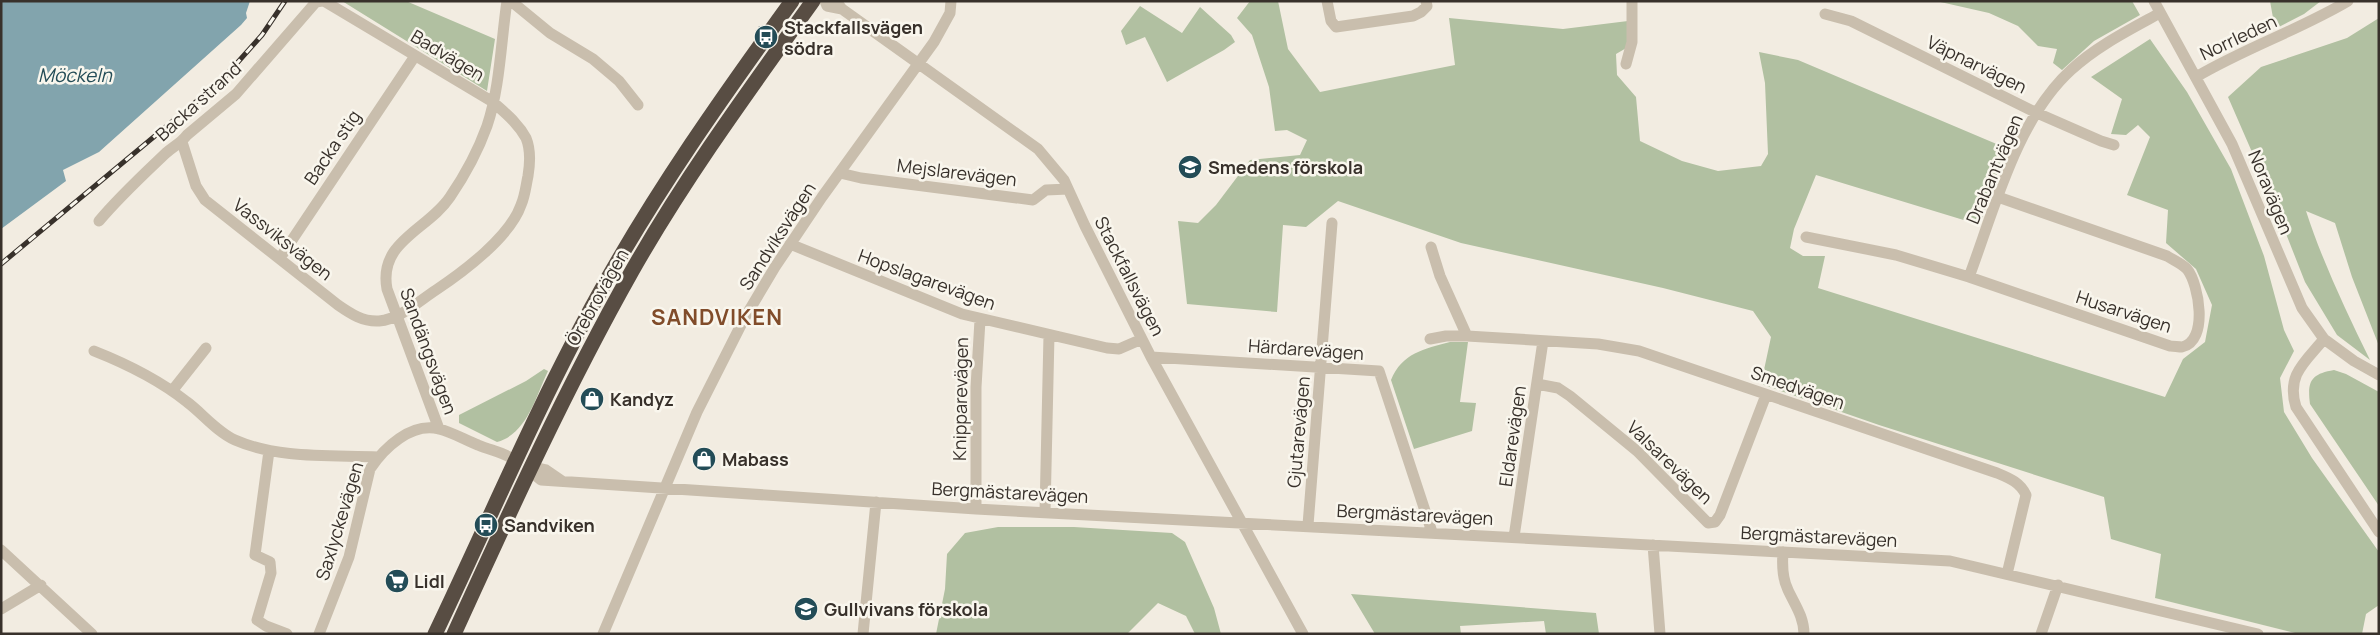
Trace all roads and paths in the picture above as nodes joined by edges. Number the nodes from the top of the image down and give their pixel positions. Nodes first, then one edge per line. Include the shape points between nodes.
1 (507, 1) edge
2 (512, 1) edge
3 (792, 1) edge
4 (813, 1) edge
5 (825, 1) edge
6 (951, 1) edge
7 (1326, 1) edge
8 (1426, 1) edge
9 (1632, 1) edge
10 (2154, 1) edge
11 (2348, 1) edge
12 (321, 2) edge
13 (839, 5) edge
14 (2160, 13) junction
15 (1825, 14) dead end
16 (415, 56) junction
17 (918, 62) junction
18 (1626, 64) dead end
19 (2196, 77) junction
20 (493, 102) junction
21 (638, 105) dead end
22 (2037, 113) junction
23 (182, 142) junction
24 (2114, 145) dead end
25 (530, 160) joint
26 (840, 173) junction
27 (1068, 189) junction
28 (1998, 197) junction
29 (100, 221) dead end
30 (1332, 222) dead end
31 (1806, 237) dead end
32 (790, 244) junction
33 (1431, 247) dead end
34 (280, 258) junction
35 (1968, 277) junction
36 (396, 315) junction
37 (980, 320) junction
38 (1049, 335) junction
39 (1467, 336) junction
40 (1142, 338) junction
41 (1430, 339) dead end
42 (2324, 339) junction
43 (1543, 341) junction
44 (206, 348) dead end
45 (94, 351) dead end
46 (1151, 357) junction
47 (1321, 367) junction
48 (2379, 375) edge
49 (1537, 384) junction
50 (172, 391) junction
51 (1766, 395) junction
52 (439, 429) junction
53 (269, 451) junction
54 (378, 457) junction
55 (516, 461) junction
56 (532, 467) junction
57 (663, 487) junction
58 (876, 502) junction
59 (976, 509) junction
60 (1045, 512) junction
61 (1242, 522) junction
62 (1308, 526) junction
63 (1432, 532) junction
64 (2379, 532) edge
65 (1514, 537) junction
66 (1653, 545) junction
67 (1, 550) edge
68 (1783, 552) junction
69 (2007, 574) junction
70 (41, 585) junction
71 (2058, 586) junction
72 (1, 608) edge
73 (92, 634) edge
74 (286, 634) edge
75 (319, 634) edge
76 (435, 634) edge
77 (454, 634) edge
78 (603, 634) edge
79 (863, 634) edge
80 (1303, 634) edge
81 (1660, 634) edge
82 (1804, 634) edge
83 (2041, 634) edge
84 (2258, 634) edge

1 - 20 street, Sandängsvägen
2 - 21 street via 550,33 594,59 619,80
3 - 55 highway, Örebrovägen via 689,146 642,220 582,327
4 - 56 highway, Örebrovägen via 722,127 633,269
5 - 13 street, Stackfallsvägen via 827,6
6 - 17 street, Sandviksvägen via 943,28
7 - 8 street via 1331,21 1336,27 1413,16 1427,6
9 - 18 street via 1632,42
10 - 14 street, Noravägen
11 - 19 street, Norrleden via 2309,23 2227,58
12 - 16 street, Badvägen
12 - 23 street, Backa strand via 242,88
13 - 17 street, Stackfallsvägen
14 - 19 street, Noravägen
14 - 22 street, Drabantvägen via 2086,57 2052,90
15 - 22 street, Väpnarvägen via 1852,21
16 - 20 street, Badvägen
16 - 34 street, Backa stig
17 - 26 street, Sandviksvägen
17 - 27 street, Stackfallsvägen via 1038,149
19 - 42 street, Noravägen via 2232,144 2302,308
20 - 25 street, Badvägen via 517,124 527,140
20 - 36 street, Sandängsvägen via 479,146 449,198 406,237 390,257 385,278
22 - 24 street, Väpnarvägen
22 - 28 street, Drabantvägen via 2015,154
23 - 29 street, Backa strand via 169,150
23 - 34 street, Vassviksvägen via 196,186 205,200
25 - 36 street, Vassviksvägen via 521,207 491,246 457,276
26 - 27 street, Mejslarevägen via 1033,200 1046,190
26 - 32 street, Sandviksvägen
27 - 40 street, Stackfallsvägen
28 - 35 street, Drabantvägen
28 - 35 street, Husarvägen via 2178,262 2187,270 2195,290 2199,304 2198,330 2182,347 2170,346
30 - 47 street, Gjutarevägen
31 - 35 street, Husarvägen via 1896,254
32 - 37 street, Hopslagarevägen
32 - 57 street, Sandviksvägen via 744,319
33 - 39 street via 1440,276
34 - 36 street, Vassviksvägen via 354,316 368,321
36 - 52 street, Sandängsvägen
37 - 38 street, Hopslagarevägen
37 - 59 street, Knipparevägen via 976,387
38 - 40 street, Hopslagarevägen via 1120,349
38 - 60 street
39 - 41 street, Smedvägen
39 - 43 street, Smedvägen
40 - 46 street, Stackfallsvägen
42 - 48 street, Noravägen via 2354,362
42 - 64 street via 2298,372 2292,383 2292,394 2296,407
43 - 49 street, Eldarevägen
43 - 51 street, Smedvägen via 1598,344 1639,351
44 - 50 street
45 - 50 street via 137,368
46 - 47 street, Härdarevägen
46 - 61 street, Stackfallsvägen
47 - 62 street, Gjutarevägen
47 - 63 street, Härdarevägen via 1379,371
49 - 51 street, Valsarevägen via 1558,388 1570,396 1637,451 1708,523 1716,522 1720,515
49 - 65 street, Eldarevägen
50 - 53 street via 232,439
51 - 69 street, Smedvägen via 1997,473 2017,483 2026,495 2025,507
52 - 54 street, Saxlyckevägen via 424,428 409,433
52 - 55 street, Sandängsvägen via 486,448 500,461
53 - 54 street
53 - 74 street via 255,555 270,562 272,573 257,620
54 - 75 street, Saxlyckevägen via 367,479 348,557
55 - 56 highway
55 - 76 highway, Örebrovägen
56 - 57 street, Bergmästarevägen via 541,480
56 - 77 highway, Örebrovägen
57 - 58 street, Bergmästarevägen
57 - 78 street, Sandviksvägen
58 - 59 street, Bergmästarevägen
58 - 79 street
59 - 60 street, Bergmästarevägen
60 - 61 street, Bergmästarevägen
61 - 62 street, Bergmästarevägen
61 - 80 street, Stackfallsvägen
62 - 63 street, Bergmästarevägen
63 - 65 street, Bergmästarevägen
65 - 66 street, Bergmästarevägen
66 - 68 street, Bergmästarevägen
66 - 81 street
67 - 70 street
68 - 69 street, Bergmästarevägen via 1950,561
68 - 82 street via 1782,572 1802,617
69 - 71 street, Bergmästarevägen
70 - 72 street
70 - 73 street
71 - 83 street
71 - 84 street, Bergmästarevägen

